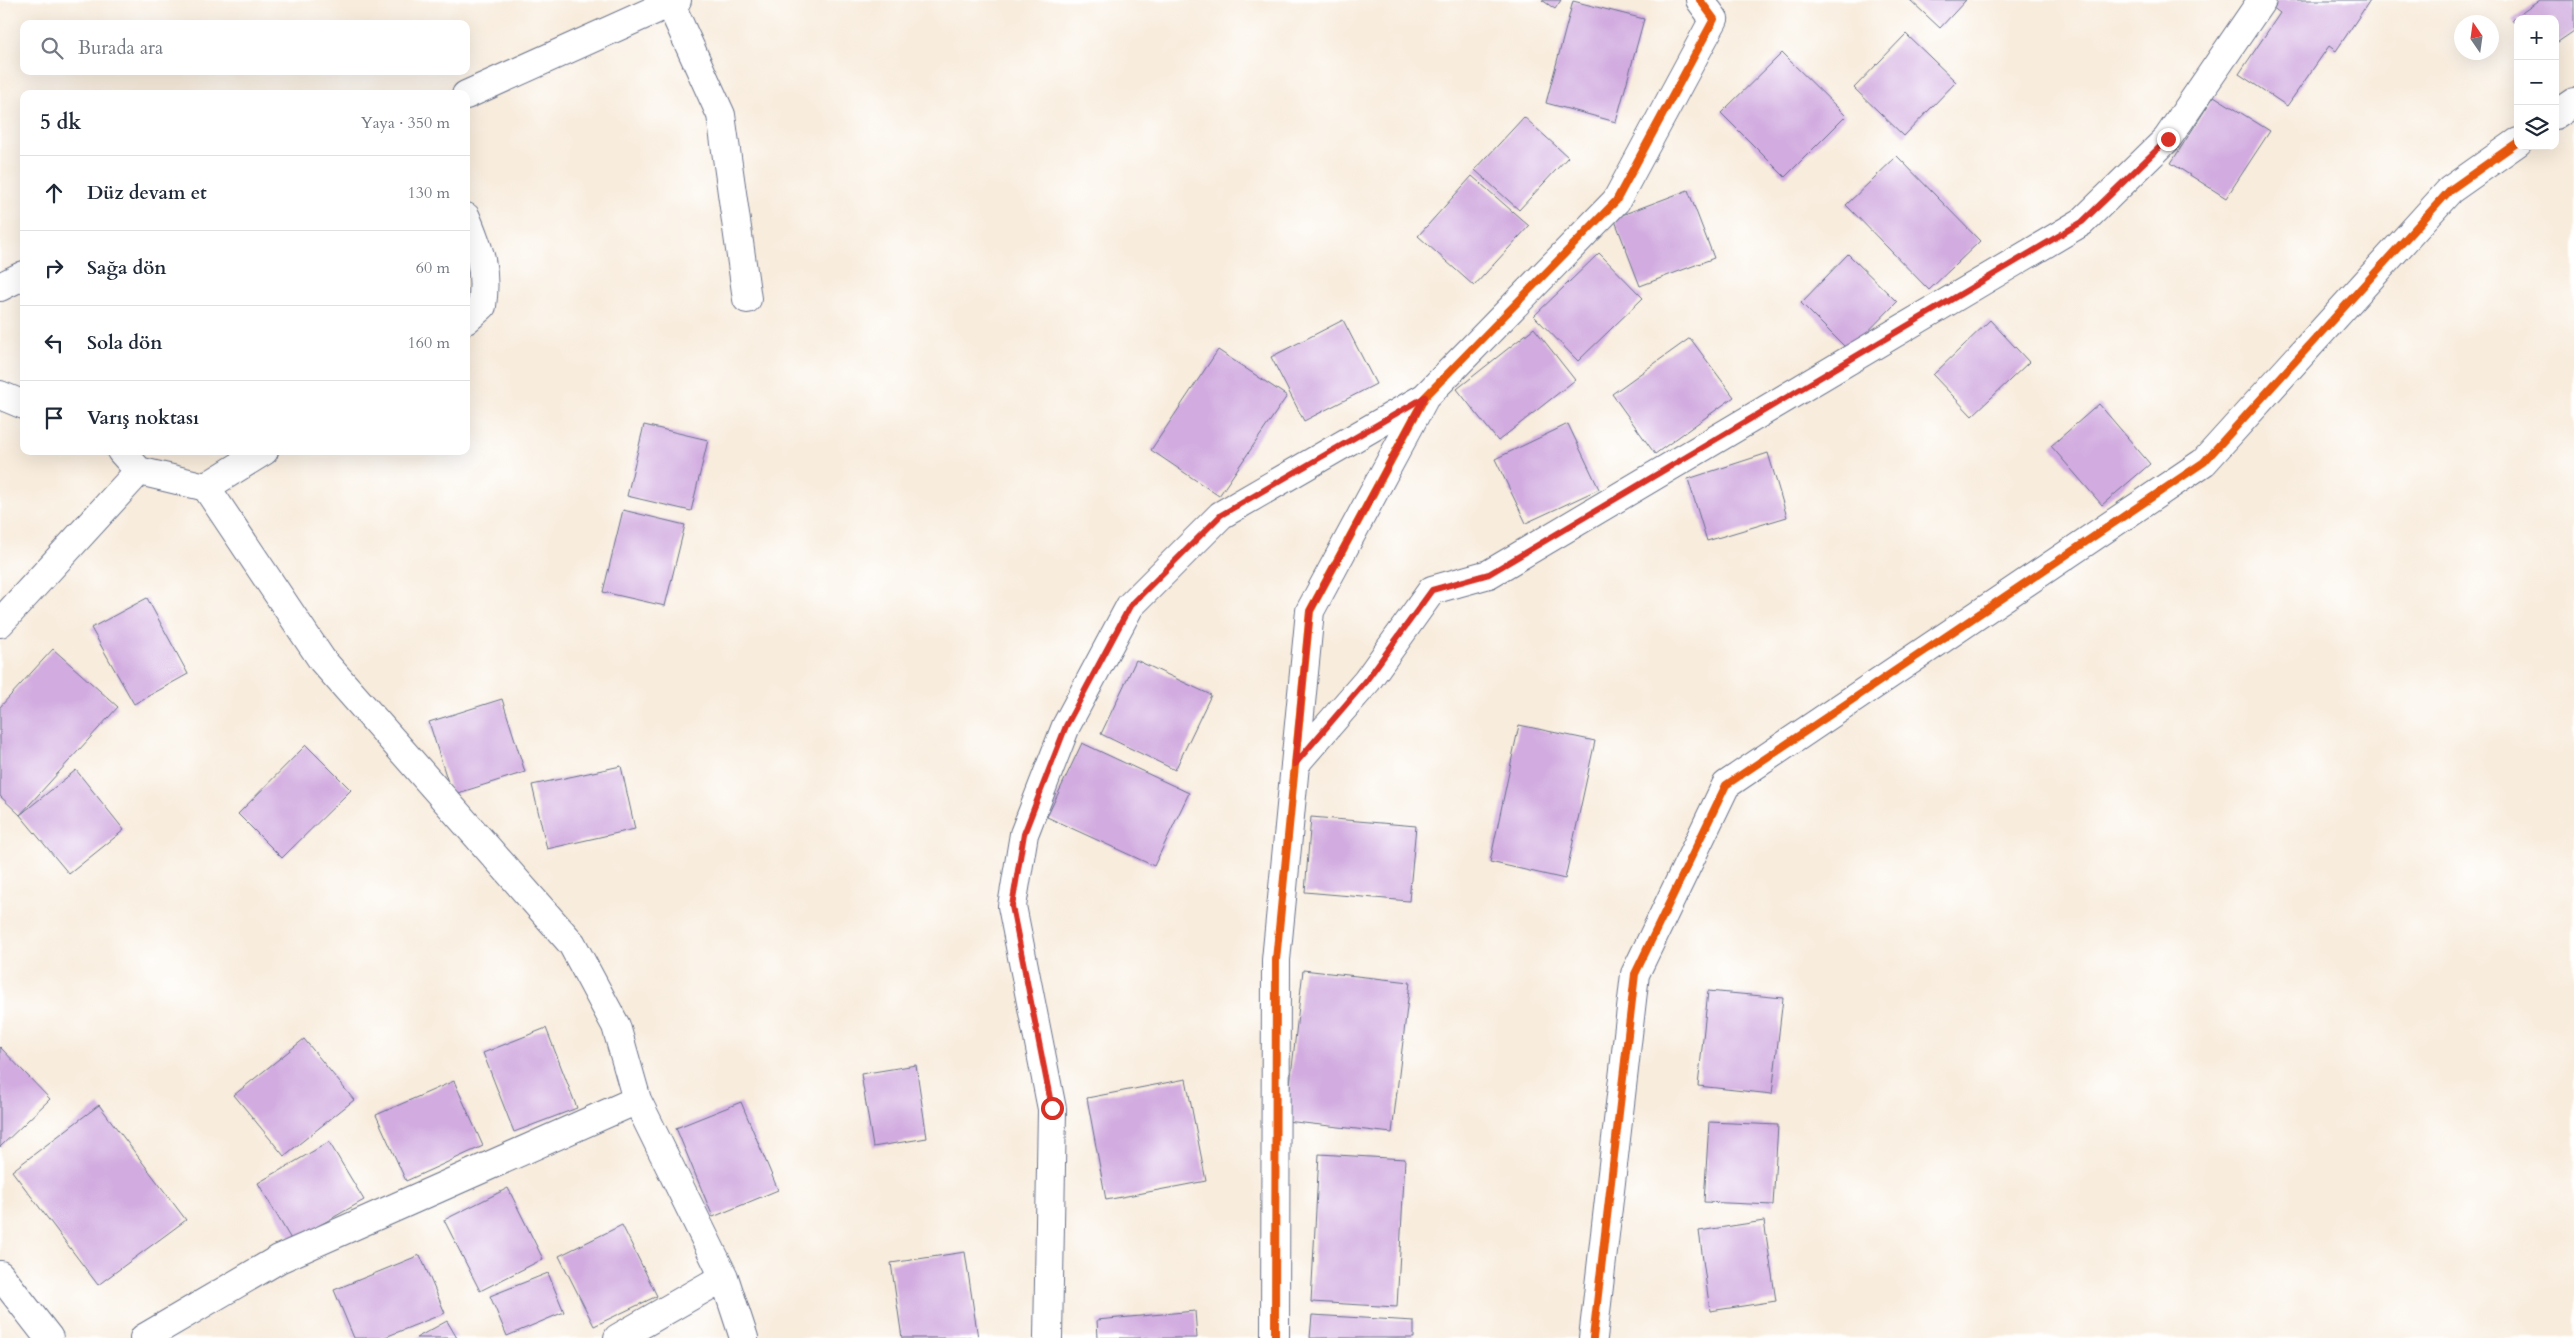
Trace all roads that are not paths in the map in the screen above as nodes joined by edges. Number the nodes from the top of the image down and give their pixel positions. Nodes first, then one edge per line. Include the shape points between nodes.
1 (1700, 0) edge
2 (2262, 0) edge
3 (674, 2) edge
4 (470, 93) edge
5 (2574, 102) edge
6 (2559, 112) edge
7 (2514, 145) edge
8 (470, 227) edge
9 (20, 277) edge
10 (0, 287) edge
11 (747, 298) dead end
12 (470, 316) edge
13 (0, 395) edge
14 (1425, 397) junction
15 (20, 403) edge
16 (257, 455) edge
17 (130, 461) edge
18 (206, 486) junction
19 (0, 622) edge
20 (1295, 764) junction
21 (637, 1100) junction
22 (0, 1275) edge
23 (724, 1277) junction
24 (49, 1338) edge
25 (144, 1338) edge
26 (618, 1338) edge
27 (744, 1338) edge
28 (1048, 1338) edge
29 (1275, 1338) edge
30 (1593, 1338) edge

1 - 14 street via 1714,19 1616,201
2 - 20 street via 2168,139 2082,222 1489,574 1432,590 1366,681
3 - 4 street
3 - 11 street via 721,115
5 - 6 street
7 - 30 street via 2450,190 2204,462 1726,785 1635,974
8 - 12 street via 486,280 482,306
9 - 10 street
13 - 15 street
14 - 20 street via 1310,611
14 - 28 street via 1221,515 1130,606 1066,726 1024,834 1012,906 1052,1108
16 - 18 street
17 - 18 street
17 - 19 street
18 - 21 street via 322,660 572,944 616,1026
20 - 29 street via 1276,960
21 - 23 street
21 - 25 street via 279,1259
22 - 24 street
23 - 26 street
23 - 27 street

